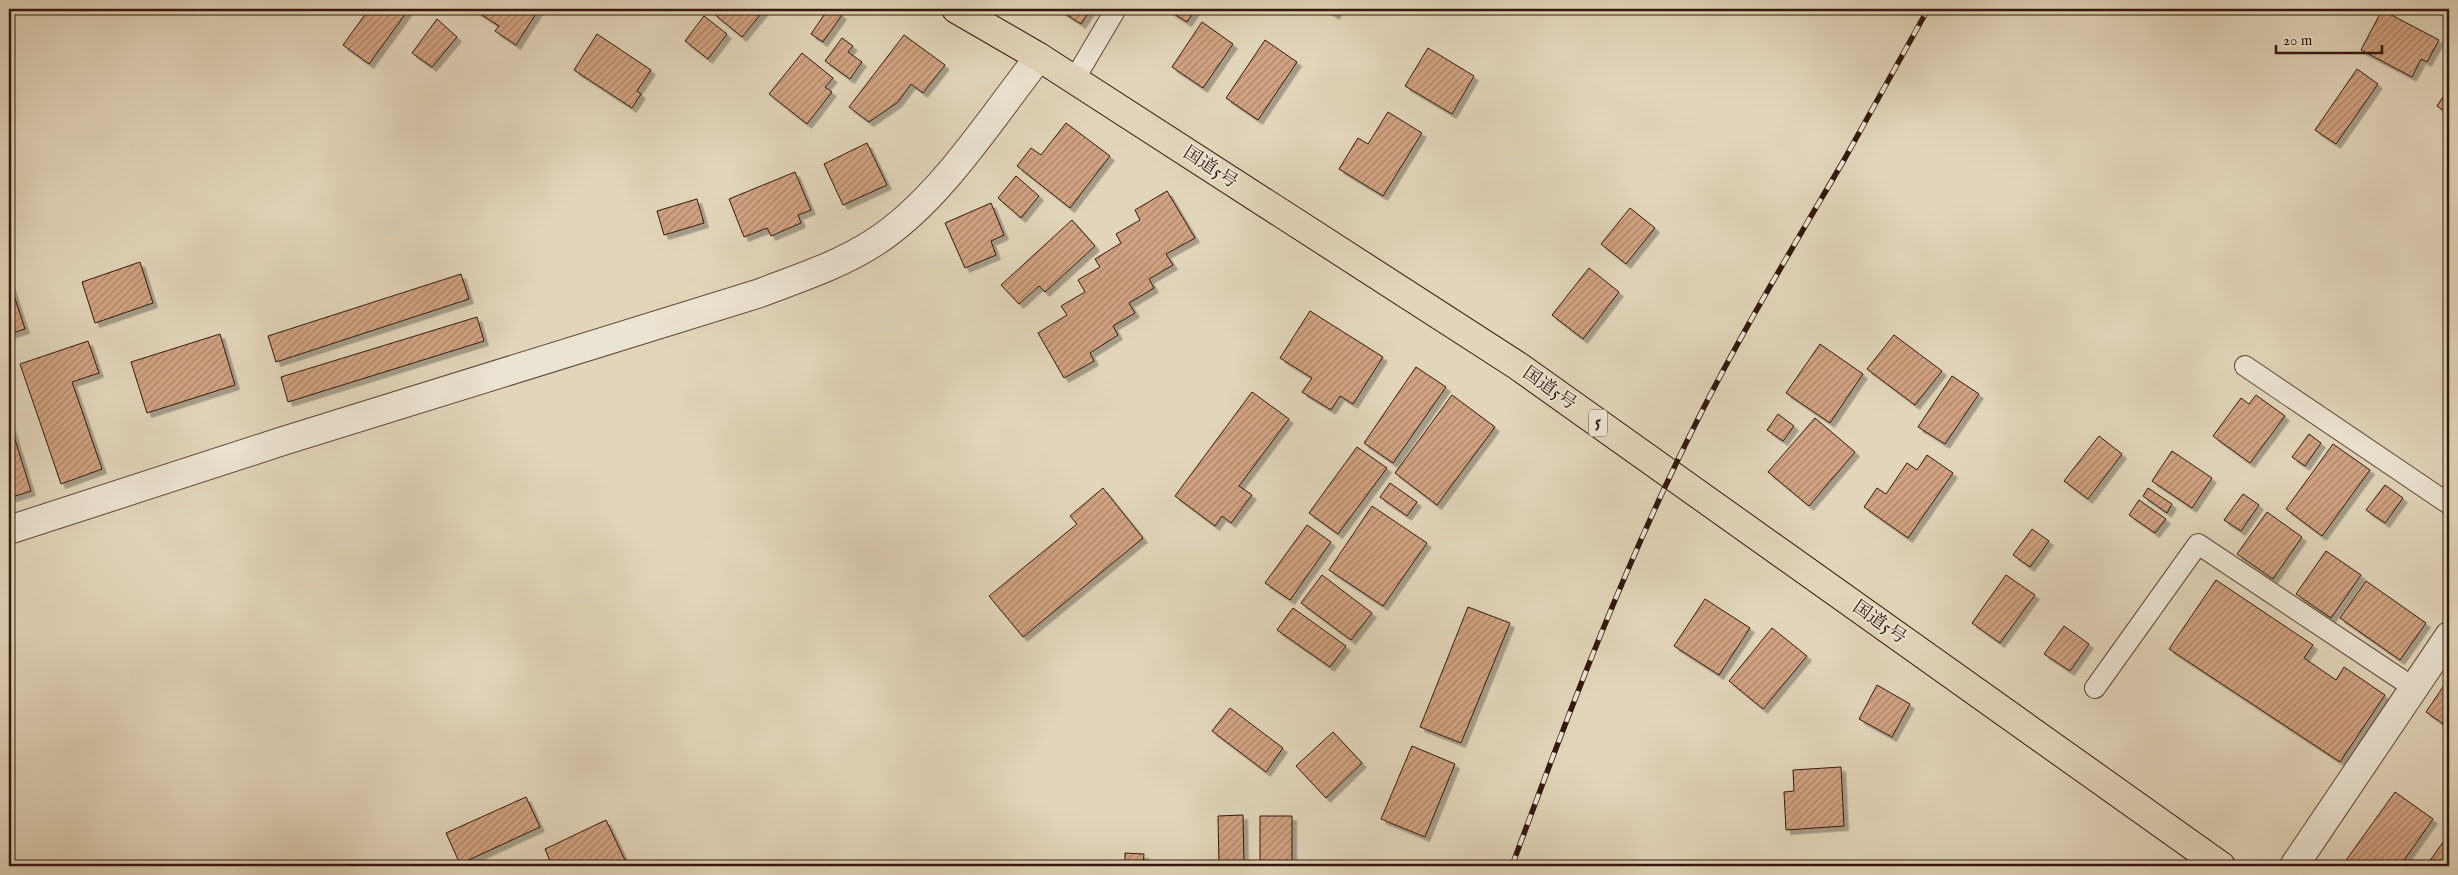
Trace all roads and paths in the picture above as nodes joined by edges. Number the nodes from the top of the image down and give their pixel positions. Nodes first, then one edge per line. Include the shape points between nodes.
1 (956, 9) edge
2 (1116, 9) edge
3 (1039, 58) junction
4 (1074, 80) junction
5 (2245, 366) dead end
6 (2449, 504) edge
7 (9, 530) edge
8 (2449, 636) edge
9 (2095, 688) dead end
10 (2414, 688) junction
11 (2221, 866) edge
12 (2294, 866) edge

1 - 3 highway, 国道5号 / 5
2 - 4 lane
3 - 4 highway, 国道5号 / 5
3 - 7 street via 922,204 875,242 824,269 760,293
4 - 11 highway, 国道5号 / 5 via 1518,366
5 - 6 lane
8 - 10 street
9 - 10 lane via 2198,544
10 - 12 street

